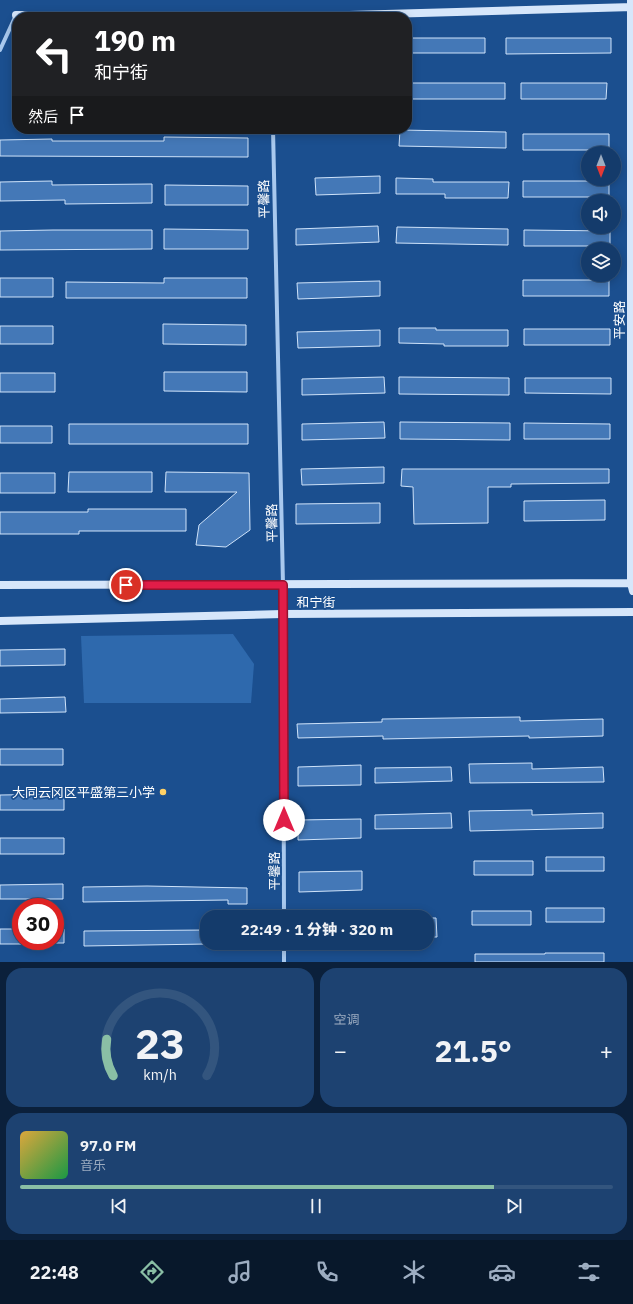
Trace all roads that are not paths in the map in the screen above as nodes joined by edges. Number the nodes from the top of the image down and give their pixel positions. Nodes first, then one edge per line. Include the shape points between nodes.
1 (632, 5) edge
2 (412, 12) edge
3 (12, 24) edge
4 (0, 50) edge
5 (273, 134) edge
6 (0, 585) edge
7 (283, 585) junction
8 (632, 586) edge
9 (633, 612) edge
10 (283, 614) junction
11 (0, 621) edge
12 (284, 910) edge
13 (284, 950) edge
14 (284, 962) edge

1 - 2 main road
1 - 8 main road, 平安路
3 - 4 street
5 - 7 street, 平馨路
6 - 7 main road, 和宁街
7 - 8 main road, 和宁街
7 - 10 street, 平馨路
9 - 10 main road, 和宁街
10 - 11 main road, 和宁街
10 - 12 street, 平馨路
13 - 14 street

